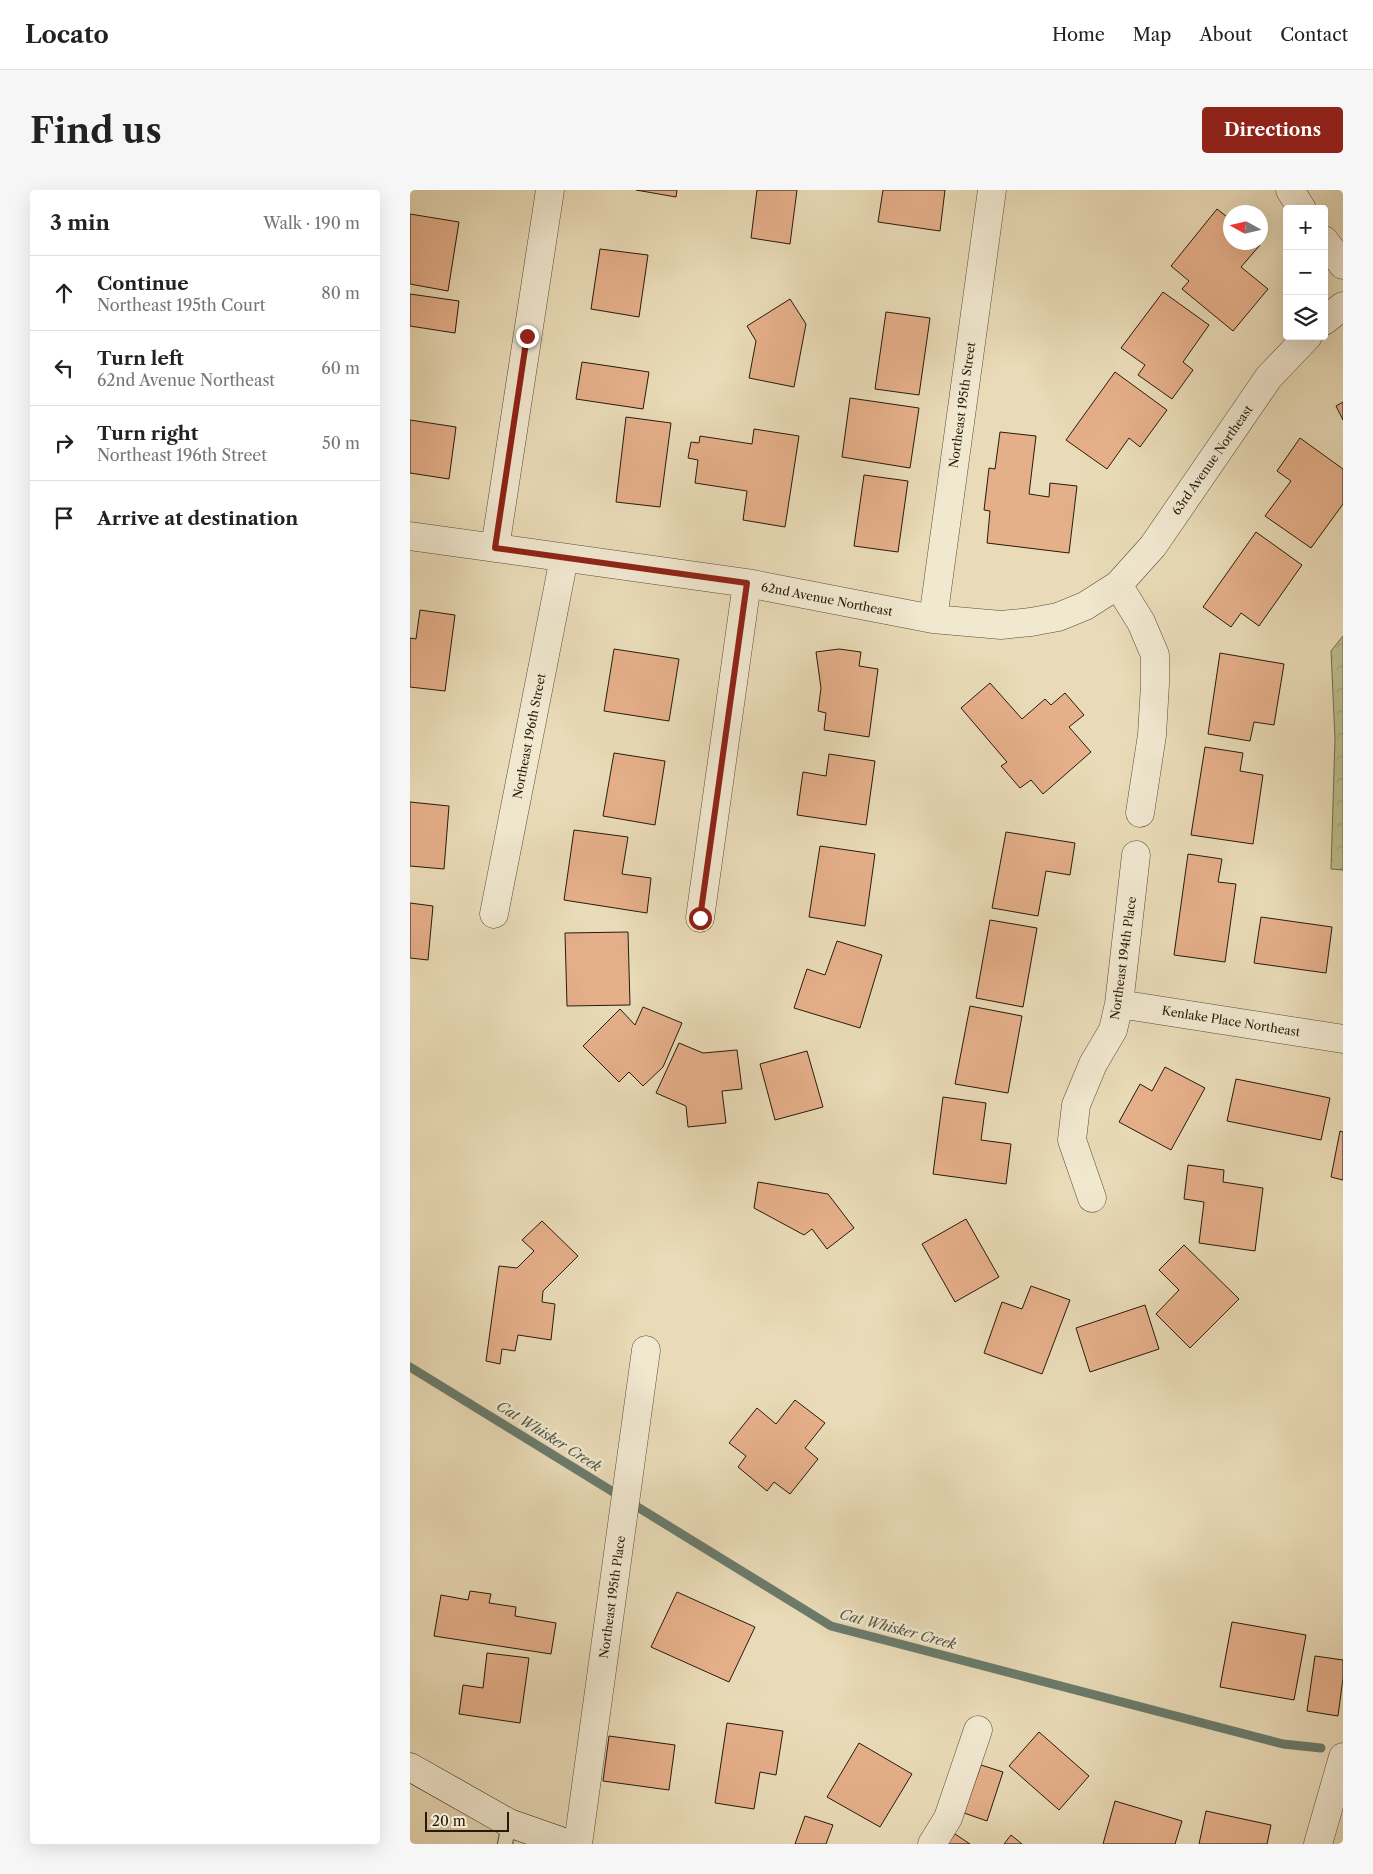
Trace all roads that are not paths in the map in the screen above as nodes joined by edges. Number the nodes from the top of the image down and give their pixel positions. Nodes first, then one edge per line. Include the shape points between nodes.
1 (550, 190) edge
2 (992, 190) edge
3 (1290, 190) edge
4 (1299, 205) edge
5 (1328, 245) edge
6 (1343, 265) edge
7 (1343, 306) edge
8 (1328, 318) edge
9 (1304, 340) edge
10 (410, 536) edge
11 (495, 548) junction
12 (564, 558) junction
13 (747, 583) junction
14 (1118, 585) junction
15 (933, 619) junction
16 (1140, 812) dead end
17 (1136, 855) dead end
18 (494, 914) dead end
19 (700, 918) dead end
20 (1119, 1004) junction
21 (1343, 1039) edge
22 (1092, 1198) dead end
23 (646, 1350) dead end
24 (978, 1730) dead end
25 (1343, 1757) edge
26 (410, 1767) edge
27 (507, 1834) edge
28 (569, 1844) edge
29 (578, 1844) edge
30 (932, 1844) edge
31 (1318, 1844) edge

1 - 11 street
2 - 15 street, Northeast 195th Street
3 - 4 street
5 - 6 street
7 - 8 street
9 - 14 street, 63rd Avenue Northeast via 1269,377 1153,546
10 - 11 street, 62nd Avenue Northeast
11 - 12 street, 62nd Avenue Northeast
12 - 13 street, 62nd Avenue Northeast
12 - 18 street, Northeast 196th Street
13 - 15 street, 62nd Avenue Northeast
13 - 19 street
14 - 15 street, 62nd Avenue Northeast via 1085,606 1058,617 1031,622 1001,626
14 - 16 street via 1141,622 1155,655 1152,735
17 - 20 street, Northeast 194th Place
20 - 21 street, Kenlake Place Northeast
20 - 22 street, Northeast 194th Place via 1113,1030 1093,1064 1076,1105 1072,1140
23 - 29 street, Northeast 195th Place
24 - 30 street via 948,1818
25 - 31 street
26 - 27 street
27 - 28 street

